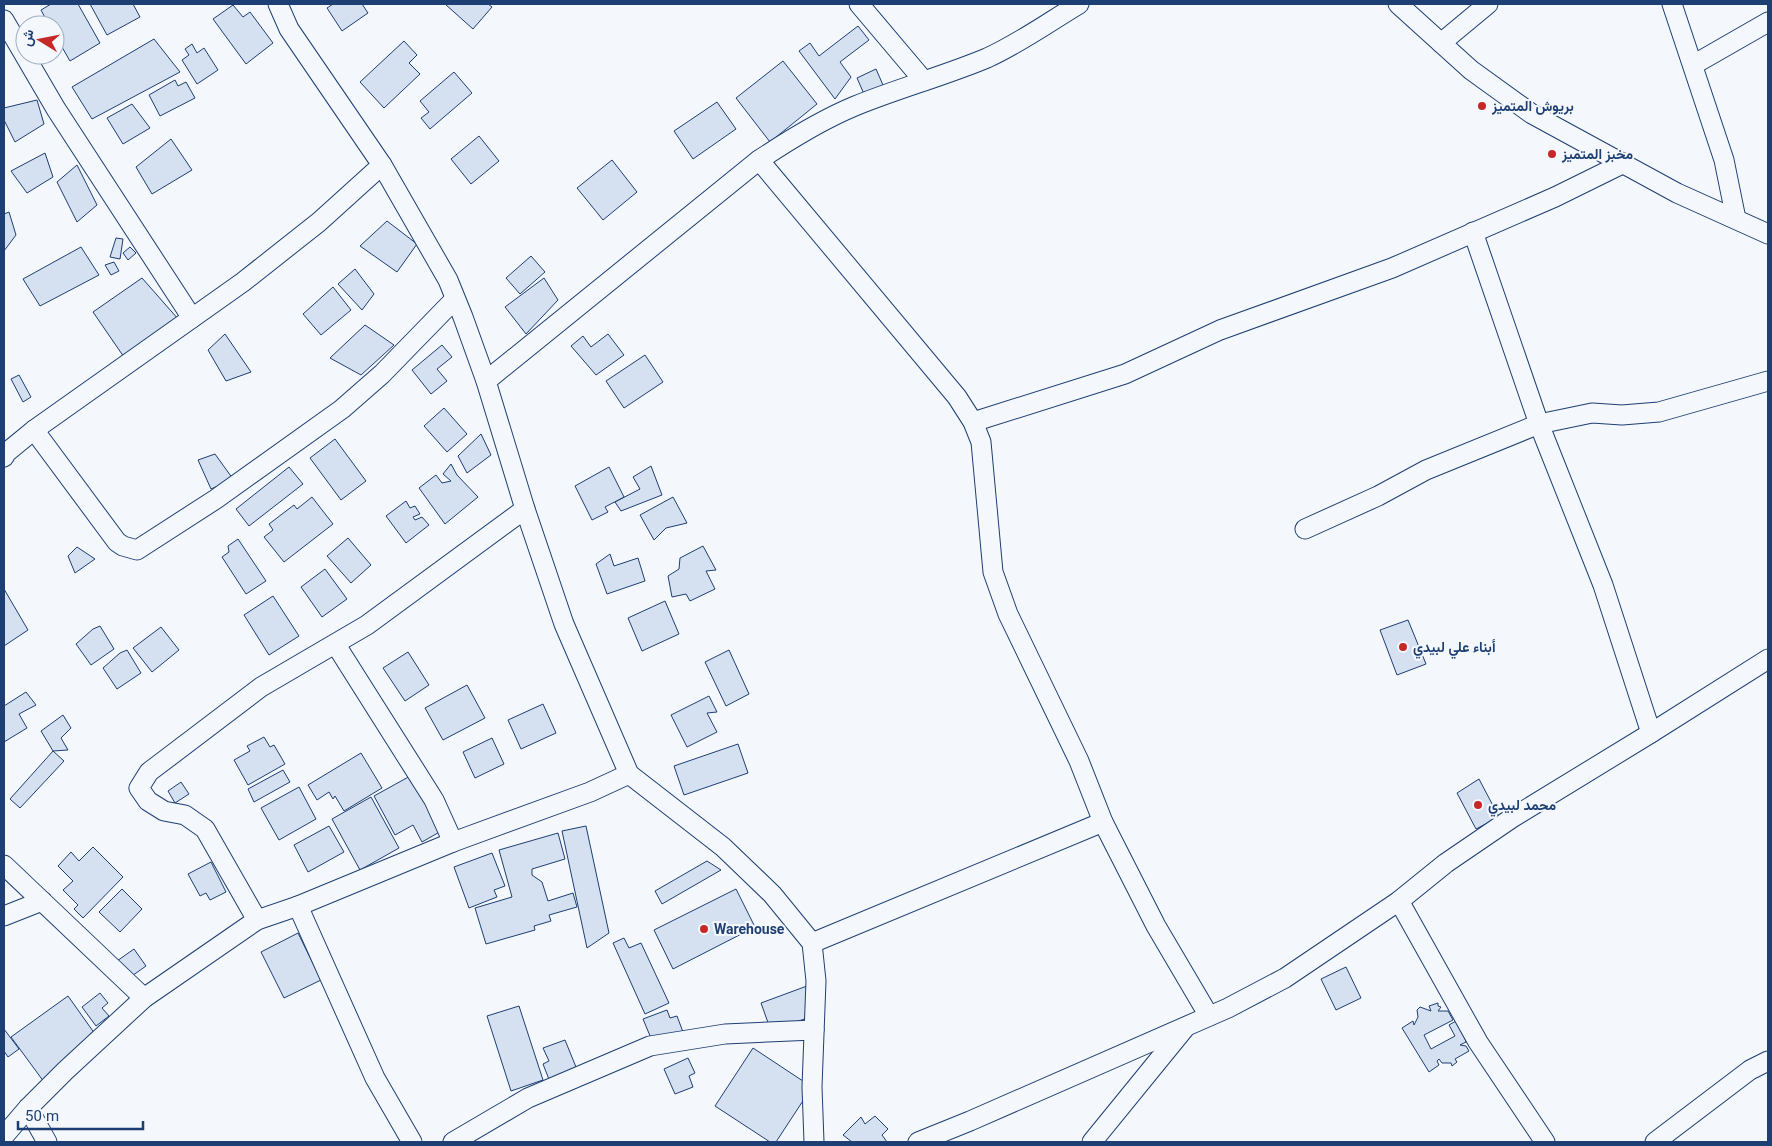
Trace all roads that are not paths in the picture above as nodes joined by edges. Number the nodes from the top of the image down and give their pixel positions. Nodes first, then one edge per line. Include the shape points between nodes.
1 (278, 4) edge
2 (859, 4) edge
3 (1079, 4) edge
4 (1398, 4) edge
5 (1488, 4) edge
6 (1672, 4) edge
7 (4, 20) edge
8 (1768, 22) edge
9 (1441, 43) junction
10 (1693, 65) junction
11 (924, 81) junction
12 (759, 160) junction
13 (1624, 163) junction
14 (382, 165) junction
15 (1736, 219) junction
16 (1473, 232) junction
17 (1768, 234) edge
18 (456, 299) junction
19 (192, 318) junction
20 (486, 381) junction
21 (1768, 381) edge
22 (973, 422) junction
23 (1539, 424) junction
24 (34, 430) junction
25 (4, 457) edge
26 (525, 509) junction
27 (1305, 530) dead end
28 (336, 645) junction
29 (1768, 659) edge
30 (1651, 733) junction
31 (629, 774) junction
32 (1103, 822) junction
33 (453, 842) junction
34 (4, 865) edge
35 (42, 901) junction
36 (1399, 901) junction
37 (298, 906) junction
38 (4, 916) edge
39 (256, 920) junction
40 (812, 943) junction
41 (144, 998) junction
42 (1209, 1016) junction
43 (1186, 1026) junction
44 (814, 1030) junction
45 (1768, 1061) edge
46 (28, 1108) junction
47 (4, 1136) edge
48 (47, 1142) edge
49 (412, 1142) edge
50 (453, 1142) edge
51 (814, 1142) edge
52 (918, 1142) edge
53 (1092, 1142) edge
54 (1544, 1142) edge
55 (1655, 1142) edge

1 - 14 street via 289,29
2 - 11 street
3 - 11 street via 990,56
4 - 9 street
5 - 9 street
6 - 10 street
7 - 19 street via 56,109
8 - 10 street
9 - 13 street via 1471,70 1532,114
10 - 15 street via 1724,160
11 - 12 street via 853,107 792,138
12 - 20 street
12 - 22 street via 916,346
13 - 15 street via 1677,193
13 - 16 street
14 - 18 street
14 - 19 street via 312,228
15 - 17 street
16 - 22 street via 1392,268 1220,330 1125,374
16 - 23 street
18 - 20 street
18 - 24 street via 342,410 137,550 118,542
19 - 24 street
20 - 26 street
21 - 23 street via 1659,412 1592,413
22 - 32 street via 981,442 993,572 1008,614 1079,761
23 - 27 street via 1426,470
23 - 30 street via 1603,585
24 - 25 street
26 - 28 street
26 - 31 street via 564,624
28 - 33 street via 434,800
28 - 39 street via 261,687 149,772 139,788 148,801 164,811 185,815 205,829
29 - 30 street
30 - 36 street via 1512,818 1446,863
31 - 33 street via 590,792
31 - 40 street via 722,847 772,894
32 - 40 street
32 - 42 street via 1156,926
33 - 37 street
34 - 35 street
35 - 38 street
35 - 41 street
36 - 42 street via 1285,978
36 - 54 street via 1478,1042
37 - 39 street
37 - 49 street via 375,1078
39 - 41 street
40 - 44 street via 816,981
41 - 46 street
42 - 43 street
43 - 52 street
43 - 53 street
44 - 50 street via 725,1034 650,1046 528,1098
44 - 51 street
45 - 55 street via 1750,1070
46 - 47 street
46 - 48 street

